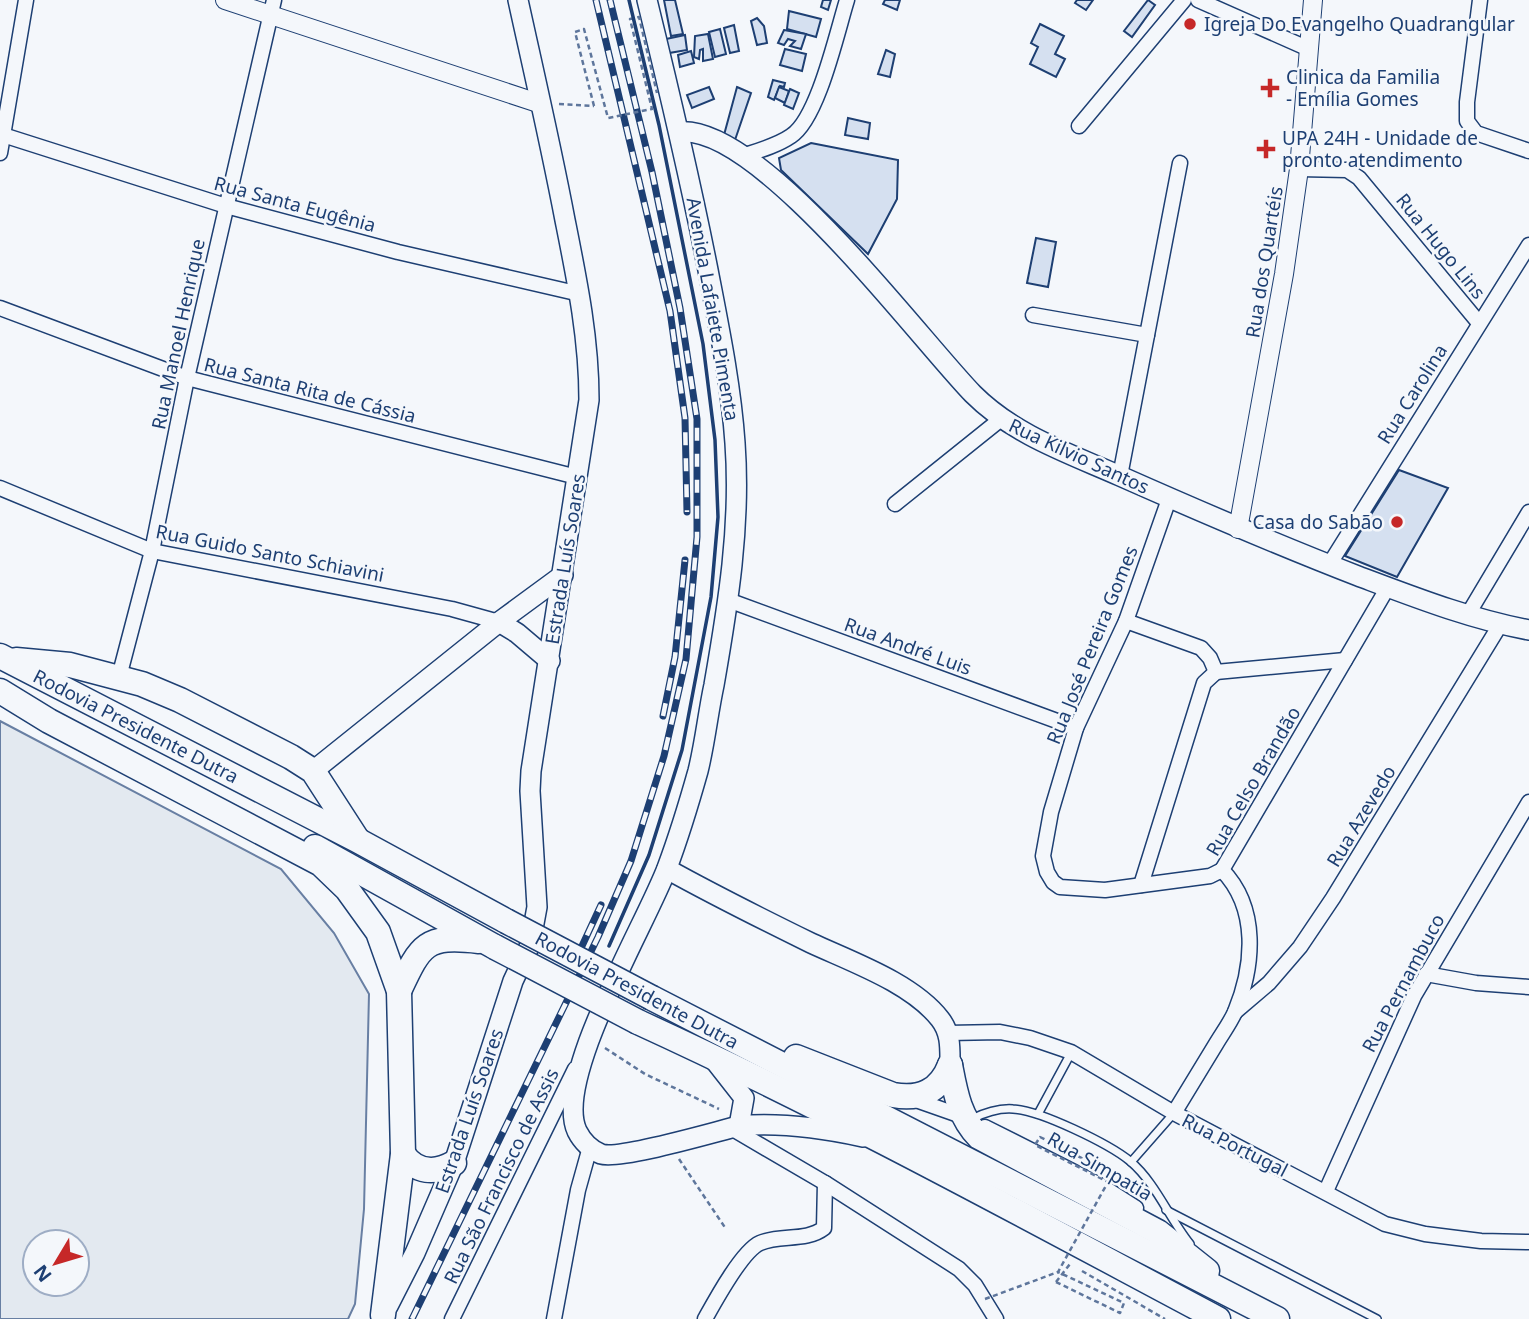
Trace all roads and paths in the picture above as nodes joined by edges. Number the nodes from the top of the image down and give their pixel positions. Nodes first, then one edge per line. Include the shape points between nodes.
1 (26, 0) edge
2 (225, 0) edge
3 (518, 0) edge
4 (646, 0) edge
5 (847, 0) edge
6 (1184, 0) edge
7 (1198, 0) edge
8 (1313, 0) edge
9 (1480, 0) edge
10 (272, 7) edge
11 (1308, 49) junction
12 (657, 93) dead end
13 (541, 104) junction
14 (1079, 126) dead end
15 (680, 132) junction
16 (3, 135) junction
17 (1529, 150) edge
18 (0, 153) edge
19 (745, 155) junction
20 (1180, 163) dead end
21 (1299, 169) junction
22 (226, 206) junction
23 (1529, 245) edge
24 (580, 293) junction
25 (0, 307) edge
26 (1033, 315) dead end
27 (1479, 323) junction
28 (1147, 335) junction
29 (187, 378) junction
30 (1001, 419) junction
31 (1120, 476) junction
32 (578, 477) junction
33 (0, 488) edge
34 (1169, 499) junction
35 (895, 503) dead end
36 (1529, 512) edge
37 (1238, 529) junction
38 (152, 551) junction
39 (1329, 565) junction
40 (563, 575) junction
41 (1388, 587) junction
42 (728, 600) junction
43 (1467, 616) junction
44 (1126, 621) junction
45 (499, 622) junction
46 (1500, 625) junction
47 (1529, 630) edge
48 (3, 658) edge
49 (1345, 660) junction
50 (550, 661) junction
51 (1216, 672) junction
52 (119, 677) junction
53 (0, 684) edge
54 (0, 691) edge
55 (1076, 728) junction
56 (313, 771) junction
57 (1529, 802) edge
58 (357, 840) junction
59 (667, 869) junction
60 (1222, 870) junction
61 (1141, 885) junction
62 (490, 944) junction
63 (1426, 974) junction
64 (1529, 987) edge
65 (398, 990) junction
66 (1235, 1012) junction
67 (948, 1033) junction
68 (587, 1044) junction
69 (745, 1046) junction
70 (1071, 1052) junction
71 (710, 1055) junction
72 (950, 1065) junction
73 (908, 1098) junction
74 (719, 1109) dead end
75 (1174, 1113) junction
76 (1038, 1114) junction
77 (967, 1118) junction
78 (735, 1127) junction
79 (878, 1140) junction
80 (669, 1143) junction
81 (590, 1147) junction
82 (403, 1154) junction
83 (1131, 1162) junction
84 (454, 1163) junction
85 (1109, 1172) dead end
86 (825, 1184) junction
87 (1326, 1191) junction
88 (1166, 1210) junction
89 (726, 1229) dead end
90 (1529, 1242) edge
91 (1190, 1245) junction
92 (1078, 1260) junction
93 (1058, 1272) junction
94 (985, 1299) junction
95 (1249, 1304) junction
96 (382, 1317) edge
97 (452, 1319) edge
98 (554, 1319) edge
99 (705, 1319) edge
100 (996, 1319) edge
101 (1165, 1319) edge
102 (1195, 1319) edge
103 (1218, 1319) edge
104 (1277, 1319) edge
105 (1377, 1319) edge

1 - 16 street
2 - 10 street
3 - 13 main road, Estrada Luís Soares
4 - 15 main road, Avenida Lafaiete Pimenta
5 - 19 street via 805,122 793,135
6 - 14 street
7 - 11 street
8 - 11 street, Rua dos Quartéis
9 - 17 street via 1467,121 1476,133
10 - 13 street
10 - 22 street, Rua Manoel Henrique
11 - 21 street, Rua dos Quartéis
12 - 13 path, bridge via 639,17 630,19 652,109 608,118 584,29 576,32 594,106
13 - 24 main road, Estrada Luís Soares
15 - 19 main road, Rua Kilvio Santos via 699,132
15 - 42 main road, Avenida Lafaiete Pimenta via 730,394 737,513
16 - 18 street
16 - 22 street, Rua Santa Eugênia
19 - 30 main road, Rua Kilvio Santos via 846,250 932,349
20 - 28 street
21 - 27 street, Rua Hugo Lins via 1347,170 1359,177
21 - 37 street, Rua dos Quartéis
22 - 24 street, Rua Santa Eugênia via 398,252
22 - 29 street, Rua Manoel Henrique
23 - 27 street, Rua Carolina
24 - 32 main road, Estrada Luís Soares via 589,400
25 - 29 street, Rua Santa Rita de Cássia
26 - 28 street
27 - 39 street, Rua Carolina
28 - 31 street
29 - 32 street, Rua Santa Rita de Cássia
29 - 38 street, Rua Manoel Henrique
30 - 31 main road, Rua Kilvio Santos
30 - 35 street
31 - 34 main road, Rua Kilvio Santos
32 - 40 main road, Estrada Luís Soares
33 - 38 street, Rua Guido Santo Schiavini
34 - 37 main road, Rua Kilvio Santos
34 - 44 street, Rua José Pereira Gomes
36 - 43 street
37 - 39 main road, Rua Kilvio Santos
38 - 45 street, Rua Guido Santo Schiavini
38 - 52 street, Rua Manoel Henrique
39 - 41 main road, Rua Kilvio Santos
40 - 45 main road
40 - 50 main road, Estrada Luís Soares
41 - 43 main road, Rua Kilvio Santos
41 - 49 street, Rua Celso Brandão
42 - 55 street, Rua André Luis
42 - 59 main road, Avenida Lafaiete Pimenta via 698,768
43 - 46 main road, Rua Kilvio Santos
44 - 51 street via 1201,648
44 - 55 street, Rua José Pereira Gomes
45 - 50 main road
45 - 56 main road
46 - 47 main road, Rua Kilvio Santos
46 - 66 street, Rua Azevedo via 1334,898 1269,983
48 - 52 highway via 70,665
48 - 58 highway, Rodovia Presidente Dutra
49 - 51 street
49 - 60 street, Rua Celso Brandão
50 - 84 main road, Estrada Luís Soares via 531,771 537,917
51 - 61 street via 1204,683
52 - 56 highway via 180,700
53 - 62 highway, Rodovia Presidente Dutra via 378,880
54 - 65 highway via 321,864 347,889 377,932
55 - 61 street, Rua José Pereira Gomes via 1051,812 1043,856 1047,872 1060,887 1105,890
56 - 58 highway
57 - 63 street, Rua Pernambuco
58 - 69 highway, Rodovia Presidente Dutra, bridge
59 - 67 main road via 892,982 925,1002
59 - 68 main road, Avenida Lafaiete Pimenta
60 - 61 street, Rua José Pereira Gomes via 1210,876
60 - 66 street, Rua Celso Brandão via 1243,899 1248,920 1250,948
62 - 65 highway via 450,938 432,942 412,961
62 - 71 highway, Rodovia Presidente Dutra, bridge
63 - 64 street via 1476,984
63 - 87 street, Rua Pernambuco
65 - 82 highway
66 - 75 street, Rua Celso Brandão
67 - 70 street, Rua Portugal via 1000,1032
67 - 72 main road
68 - 74 path
68 - 81 main road, Avenida Lafaiete Pimenta via 572,1107 576,1127
68 - 97 street, Rua São Francisco de Assis
69 - 73 highway via 781,1050
69 - 95 highway, Rodovia Presidente Dutra
70 - 75 street, Rua Portugal
70 - 76 lane
71 - 78 main road via 744,1098
71 - 79 highway, Rodovia Presidente Dutra
72 - 73 highway via 940,1085 925,1095
72 - 77 highway via 958,1104
73 - 77 street, Rua Simpatia
75 - 83 lane
75 - 87 street, Rua Portugal
76 - 77 lane via 1011,1108
76 - 83 lane
77 - 91 street, Rua Simpatia via 1100,1185
77 - 95 highway via 979,1137 1158,1232
78 - 79 main road via 792,1125
78 - 80 main road
78 - 86 street
79 - 92 highway, Rodovia Presidente Dutra
80 - 81 main road via 611,1156
80 - 89 path
81 - 98 street
82 - 84 highway via 416,1168 428,1171
82 - 96 highway
83 - 88 lane
84 - 96 main road, Estrada Luís Soares
85 - 93 path, bridge via 1040,1137 1035,1145 1108,1182
86 - 94 street via 959,1269
86 - 99 street via 824,1228 811,1235 759,1243 740,1263
87 - 90 street, Rua Portugal via 1385,1224 1480,1241
88 - 91 lane
88 - 105 lane
91 - 95 street, Rua Simpatia
92 - 93 path, bridge via 1056,1282 1120,1312 1124,1303
92 - 101 path
92 - 102 highway via 1122,1278
92 - 103 highway, Rodovia Presidente Dutra
93 - 94 path, bridge
94 - 100 street
95 - 104 highway, Rodovia Presidente Dutra

